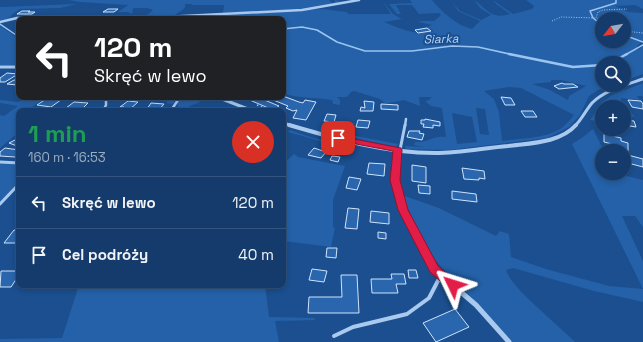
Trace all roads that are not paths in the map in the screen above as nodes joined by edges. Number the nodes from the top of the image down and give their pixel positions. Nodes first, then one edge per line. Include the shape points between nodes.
1 (359, 0) edge
2 (186, 16) edge
3 (16, 20) edge
4 (0, 22) edge
5 (0, 67) edge
6 (16, 67) edge
7 (643, 79) edge
8 (225, 100) edge
9 (245, 108) edge
10 (406, 119) dead end
11 (286, 124) edge
12 (399, 150) junction
13 (0, 162) edge
14 (16, 163) edge
15 (16, 187) edge
16 (0, 204) edge
17 (441, 275) junction
18 (334, 336) dead end
19 (510, 342) edge

1 - 2 street via 295,11
3 - 4 street
5 - 6 street
7 - 12 street via 611,91 595,101 576,125 564,134 540,142 461,152
8 - 9 street
10 - 12 lane
11 - 12 street
12 - 17 street via 395,180 403,210 434,269
13 - 14 lane
15 - 16 lane
17 - 18 lane via 428,298 407,314 353,327
17 - 19 street via 476,305

